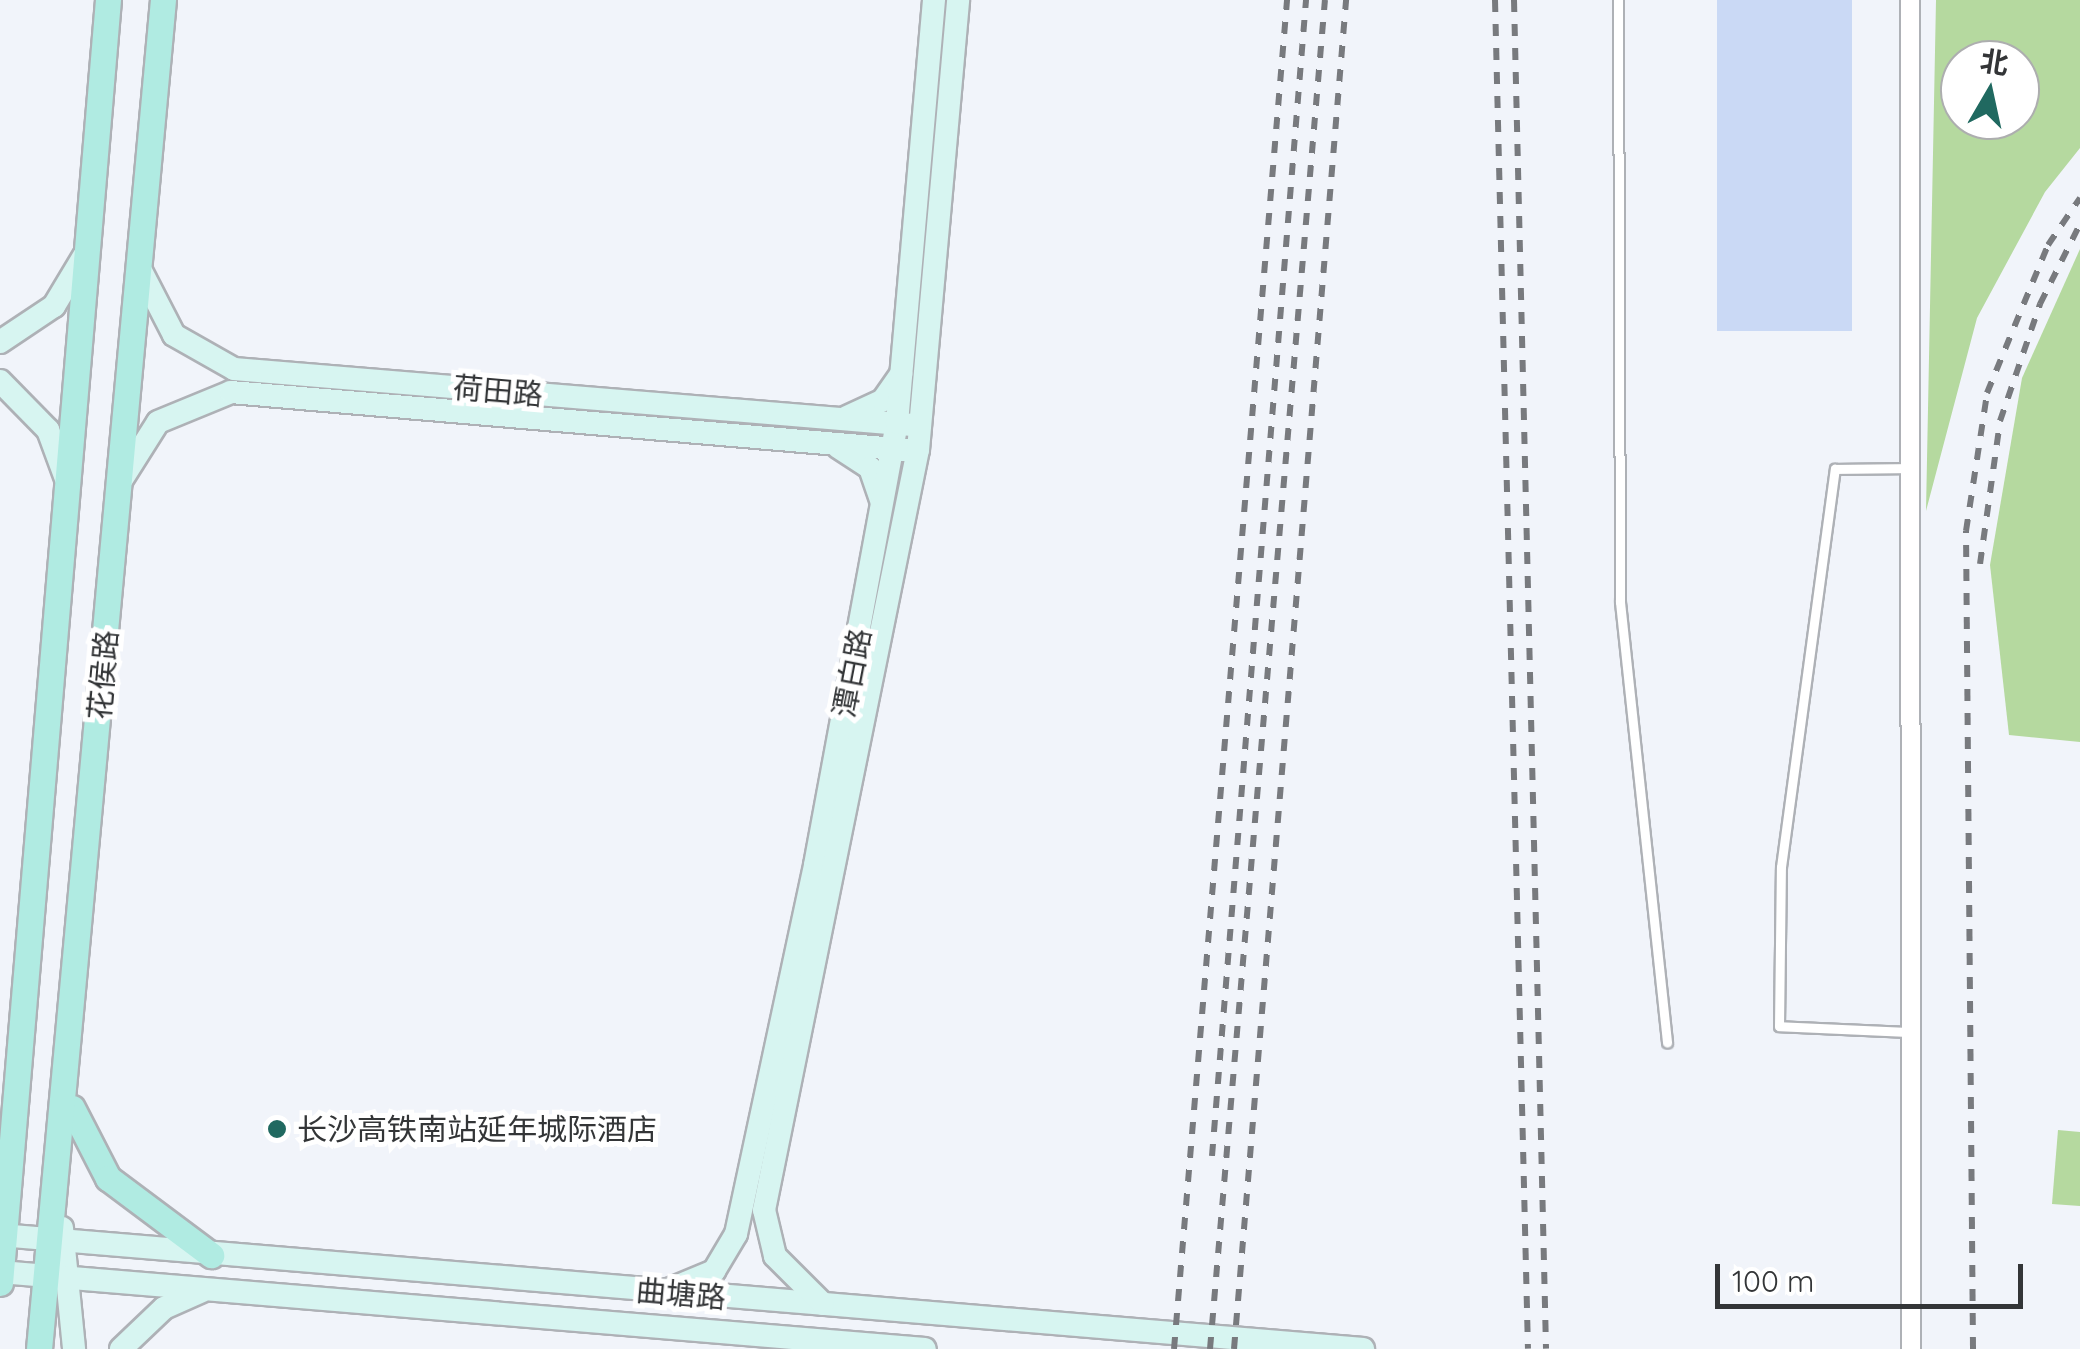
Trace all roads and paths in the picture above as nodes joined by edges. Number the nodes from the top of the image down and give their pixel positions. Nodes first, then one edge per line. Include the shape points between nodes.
1 (108, 0) edge
2 (163, 0) edge
3 (934, 0) edge
4 (958, 0) edge
5 (1618, 0) edge
6 (1910, 0) edge
7 (86, 248) junction
8 (136, 256) junction
9 (0, 342) edge
10 (905, 361) junction
11 (0, 381) edge
12 (838, 418) junction
13 (909, 424) junction
14 (826, 443) junction
15 (894, 448) junction
16 (918, 450) junction
17 (1912, 468) junction
18 (67, 482) junction
19 (119, 487) junction
20 (883, 514) junction
21 (1912, 1032) junction
22 (1667, 1042) dead end
23 (16, 1082) junction
24 (67, 1088) junction
25 (0, 1112) edge
26 (2, 1235) edge
27 (58, 1241) junction
28 (212, 1255) junction
29 (0, 1272) edge
30 (58, 1277) junction
31 (0, 1283) edge
32 (206, 1290) junction
33 (655, 1292) junction
34 (826, 1306) junction
35 (653, 1328) junction
36 (824, 1342) junction
37 (40, 1349) edge
38 (74, 1349) edge
39 (121, 1349) edge
40 (686, 1349) edge
41 (793, 1349) edge
42 (925, 1349) edge
43 (1363, 1349) edge
44 (1911, 1349) edge

1 - 7 main road, 花侯路
2 - 8 main road, 花侯路
3 - 10 street, 潭白路
4 - 13 street, 潭白路
5 - 22 lane via 1620,602
6 - 17 street
7 - 9 street via 54,306
7 - 18 main road, 花侯路
8 - 12 street, 荷田路 via 174,335 234,369
8 - 19 main road, 花侯路
10 - 12 street via 883,400
10 - 13 street, 潭白路
11 - 18 street via 48,430
12 - 13 street, 荷田路
13 - 15 street, 潭白路
13 - 16 street, 潭白路
14 - 15 street, 荷田路
14 - 19 street, 荷田路 via 231,392 158,422
14 - 20 street via 870,468
15 - 16 street, 荷田路
15 - 20 street, 潭白路
16 - 34 street, 潭白路 via 764,1210 775,1256
17 - 21 street
17 - 21 lane via 1835,470 1780,867 1779,1026
18 - 23 main road, 花侯路
19 - 24 main road, 花侯路
20 - 33 street, 潭白路 via 736,1234 714,1270
21 - 44 street
23 - 25 main road
23 - 26 main road, 花侯路
24 - 27 main road, 花侯路
24 - 28 main road via 85,1146 108,1178
26 - 27 street, 曲塘路
26 - 29 main road, 花侯路
27 - 28 street, 曲塘路
27 - 30 main road, 花侯路
28 - 33 street, 曲塘路
29 - 30 street, 曲塘路
29 - 31 main road, 花侯路
30 - 32 street, 曲塘路
30 - 37 main road, 花侯路
30 - 38 street
32 - 35 street, 曲塘路
32 - 39 street via 164,1308
33 - 34 street, 曲塘路
34 - 43 street, 曲塘路
35 - 36 street, 曲塘路
35 - 40 street
36 - 41 street
36 - 42 street, 曲塘路

